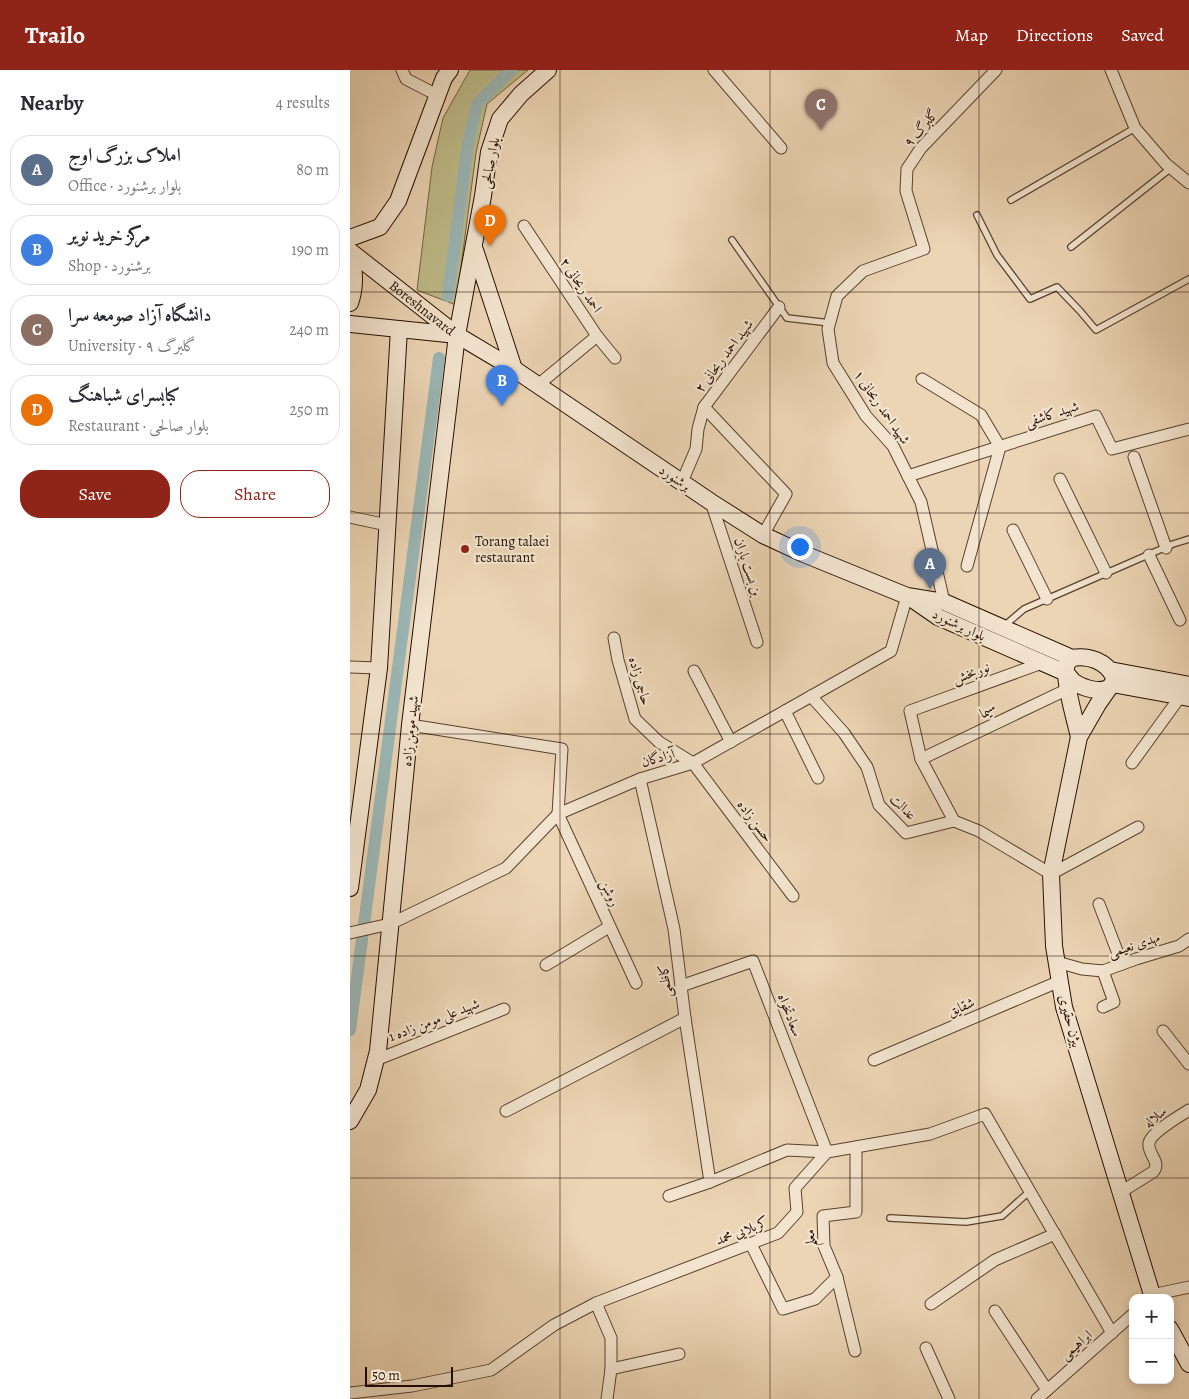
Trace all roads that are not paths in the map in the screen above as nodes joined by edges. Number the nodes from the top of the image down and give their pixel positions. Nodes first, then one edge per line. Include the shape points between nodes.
1 (402, 70) edge
2 (450, 70) edge
3 (548, 70) edge
4 (714, 70) edge
5 (996, 70) edge
6 (1111, 70) edge
7 (437, 95) junction
8 (1135, 128) junction
9 (780, 148) dead end
10 (1171, 168) junction
11 (1189, 183) edge
12 (1011, 200) dead end
13 (977, 215) dead end
14 (524, 226) dead end
15 (350, 238) edge
16 (732, 240) dead end
17 (1071, 246) dead end
18 (474, 248) junction
19 (924, 249) joint
20 (350, 252) edge
21 (1189, 280) edge
22 (350, 303) edge
23 (779, 307) junction
24 (830, 323) junction
25 (350, 324) edge
26 (399, 329) junction
27 (458, 335) junction
28 (596, 336) junction
29 (615, 358) dead end
30 (514, 369) junction
31 (922, 380) dead end
32 (538, 385) junction
33 (704, 407) junction
34 (1189, 429) edge
35 (1000, 447) junction
36 (1134, 457) dead end
37 (908, 476) junction
38 (1060, 480) dead end
39 (682, 482) junction
40 (711, 502) junction
41 (350, 516) edge
42 (387, 525) junction
43 (1013, 530) dead end
44 (763, 535) junction
45 (1189, 539) edge
46 (1166, 548) junction
47 (1149, 555) junction
48 (967, 566) dead end
49 (1106, 574) junction
50 (907, 596) junction
51 (1047, 599) junction
52 (944, 602) junction
53 (1180, 620) dead end
54 (1002, 628) junction
55 (614, 638) dead end
56 (757, 642) dead end
57 (1042, 662) junction
58 (350, 667) edge
59 (378, 668) junction
60 (694, 671) dead end
61 (1069, 674) junction
62 (1111, 677) junction
63 (1187, 695) edge
64 (811, 696) junction
65 (785, 711) junction
66 (410, 726) junction
67 (1079, 737) junction
68 (731, 742) junction
69 (921, 759) junction
70 (693, 763) junction
71 (1132, 763) dead end
72 (818, 778) dead end
73 (640, 779) junction
74 (558, 814) junction
75 (954, 821) junction
76 (1138, 827) dead end
77 (1051, 874) junction
78 (350, 888) edge
79 (793, 896) dead end
80 (1099, 904) dead end
81 (382, 925) junction
82 (609, 927) junction
83 (354, 932) edge
84 (1189, 939) edge
85 (1057, 962) junction
86 (1122, 964) junction
87 (546, 965) dead end
88 (1103, 971) junction
89 (1060, 982) junction
90 (636, 983) dead end
91 (681, 986) junction
92 (1109, 1005) dead end
93 (504, 1009) dead end
94 (684, 1018) junction
95 (1164, 1031) dead end
96 (376, 1060) junction
97 (874, 1060) dead end
98 (1189, 1064) edge
99 (1189, 1110) edge
100 (506, 1111) dead end
101 (350, 1121) edge
102 (856, 1147) junction
103 (827, 1152) junction
104 (710, 1182) junction
105 (1030, 1191) junction
106 (1120, 1192) junction
107 (669, 1196) dead end
108 (890, 1218) dead end
109 (1055, 1234) junction
110 (751, 1244) junction
111 (837, 1277) junction
112 (1189, 1287) edge
113 (1150, 1294) edge
114 (1162, 1294) edge
115 (596, 1303) junction
116 (932, 1304) dead end
117 (995, 1310) dead end
118 (1129, 1318) edge
119 (1112, 1333) junction
120 (1174, 1336) edge
121 (926, 1348) dead end
122 (855, 1351) dead end
123 (679, 1354) dead end
124 (1189, 1364) edge
125 (611, 1369) junction
126 (1047, 1390) junction
127 (350, 1392) edge
128 (607, 1399) edge
129 (949, 1399) edge
130 (1038, 1399) edge

1 - 7 street via 406,79
2 - 7 main road
3 - 18 main road, بلوار صالحی via 500,119 489,152
4 - 9 street
5 - 19 street, گلبرگ ۹ via 921,148 907,169 906,191
6 - 8 street
7 - 15 main road via 398,200 380,227
8 - 10 street
8 - 12 lane
10 - 11 street
10 - 17 lane
13 - 21 lane via 997,255 1030,299 1057,287 1096,330
14 - 28 street, احمد ریحانی ۲
16 - 23 lane
18 - 27 main road, بلوار صالحی
18 - 30 main road
19 - 24 street, شهید احمد ریحانی ۱ via 863,271 837,296
20 - 22 main road via 354,280
20 - 27 main road, Boreshnavard
23 - 24 lane via 787,318
23 - 33 street, شهید احمد ریحانی ۲
24 - 37 street, شهید احمد ریحانی ۱ via 833,363 866,416 893,446
25 - 26 main road, Boreshnavard
26 - 27 main road, Boreshnavard
26 - 42 main road
27 - 30 main road, برشنورد
27 - 66 main road, شهید مومن زاده
28 - 29 street, احمد ریحانی ۲
28 - 32 street
30 - 32 main road, برشنورد
31 - 35 street via 981,415
32 - 39 main road, برشنورد
33 - 39 street, شهید احمد ریحانی ۲ via 696,449
33 - 44 street via 786,494
34 - 35 street, شهید کاشفی via 1112,449 1096,416
35 - 37 street, شهید کاشفی
35 - 48 street
36 - 46 street
37 - 52 street, شهید احمد ریحانی ۱ via 921,502
38 - 49 street
39 - 40 main road, برشنورد
40 - 44 main road, برشنورد
40 - 56 street, بن بست باران
41 - 42 street
42 - 59 main road
43 - 51 street
44 - 50 main road, برشنورد
45 - 46 lane
46 - 47 lane
47 - 49 lane
47 - 53 street
49 - 51 lane
50 - 52 main road, بلوار برشنورد
50 - 57 main road, بلوار برشنورد via 938,617
50 - 64 street, آزادگان via 890,651
51 - 54 lane via 1024,609
52 - 54 main road, بلوار برشنورد
54 - 61 main road, بلوار برشنورد
55 - 70 street, حاجی زاده via 635,719 659,742
57 - 61 main road, بلوار برشنورد
57 - 69 street, نوربخش via 910,711
58 - 59 street
59 - 78 main road
60 - 68 street
61 - 62 main road via 1074,682 1097,690 1106,688
61 - 62 main road via 1081,656 1102,663
61 - 67 main road
61 - 69 street, سیما
62 - 63 main road
62 - 67 main road
63 - 71 street
64 - 65 street, آزادگان
64 - 75 street, عدالت via 844,733 867,767 879,805 906,833
65 - 68 street, آزادگان
65 - 72 street
66 - 74 street via 562,749
66 - 81 main road, شهید مومن زاده
67 - 77 main road, بیژن حقیری
68 - 70 street, آزادگان
69 - 75 street
70 - 73 street, آزادگان
70 - 79 street, حسن زاده
73 - 74 street, آزادگان
73 - 91 street, کاظمی via 674,929
74 - 81 street, آزادگان via 506,868
74 - 82 street, روشن
75 - 77 street via 979,831
76 - 77 street
77 - 85 main road, بیژن حقیری
80 - 86 street
81 - 83 street, آزادگان
81 - 96 main road, شهید مومن زاده
82 - 87 street
82 - 90 street, روشن
84 - 86 street, مهدی نعیمی via 1179,946
85 - 88 street, مهدی نعیمی
85 - 89 main road, بیژن حقیری
86 - 88 street, مهدی نعیمی
88 - 92 street
89 - 97 street, شقایق
89 - 106 main road, بیژن حقیری via 1064,1007
91 - 94 street, کاظمی
91 - 103 street, سعادتخواه via 753,961
93 - 96 street, شهید علی مومن زاده 1
94 - 100 street
94 - 104 street, کاظمی
95 - 98 street
96 - 101 main road, شهید مومن زاده via 368,1090
99 - 106 street, سلاله via 1153,1135 1149,1142 1156,1170
102 - 103 street
102 - 105 street via 930,1134 985,1114
102 - 111 street, معلم via 856,1212 823,1216 824,1246
103 - 104 street via 788,1150
103 - 110 street, کربلایی محمد via 795,1188 797,1212 778,1234
104 - 107 street
105 - 108 lane via 1002,1216 966,1222
105 - 109 street
106 - 113 main road, بیژن حقیری
109 - 116 street via 995,1260
109 - 119 street
110 - 111 street via 783,1309 815,1299
110 - 115 street, کربلایی محمد
111 - 122 street, معلم
112 - 114 street
115 - 125 street via 611,1338
115 - 127 street, کربلایی محمد via 554,1325 491,1370 412,1386
117 - 126 street
118 - 119 street, ابراهیمی
119 - 126 street, ابراهیمی
120 - 124 main road
121 - 129 street
123 - 125 street
125 - 128 street
126 - 130 street, ابراهیمی

